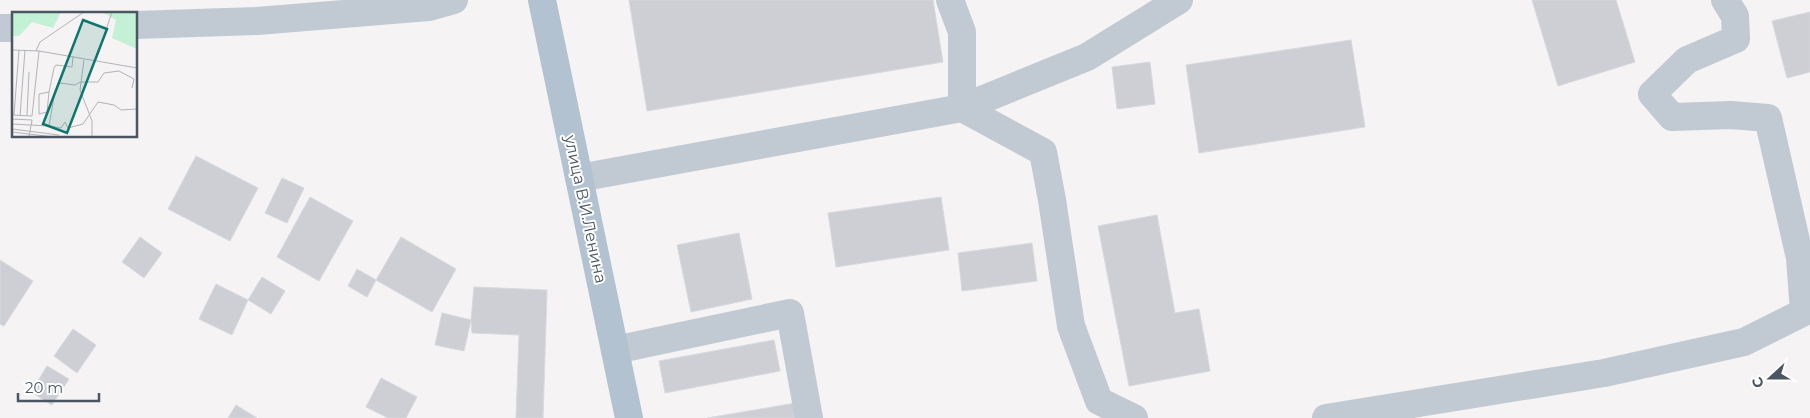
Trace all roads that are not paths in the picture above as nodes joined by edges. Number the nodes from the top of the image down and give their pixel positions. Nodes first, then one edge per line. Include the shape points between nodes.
1 (454, 0) edge
2 (542, 0) edge
3 (950, 0) edge
4 (1179, 0) edge
5 (1725, 0) edge
6 (138, 25) edge
7 (962, 108) junction
8 (579, 178) junction
9 (1807, 316) edge
10 (615, 350) junction
11 (628, 418) edge
12 (809, 418) edge
13 (1134, 418) edge
14 (1326, 418) edge

1 - 6 street via 429,7 257,21
2 - 8 main road, улица В.И.Ленина
3 - 7 street via 962,32
4 - 7 street via 1087,57
5 - 9 street via 1734,16 1736,39 1687,60 1652,94 1672,117 1768,118 1800,258
7 - 8 street
7 - 13 street via 1043,152 1071,326 1099,401
8 - 10 main road, улица В.И.Ленина
9 - 14 street via 1744,342 1604,373
10 - 11 main road, улица В.И.Ленина
10 - 12 street via 790,313

